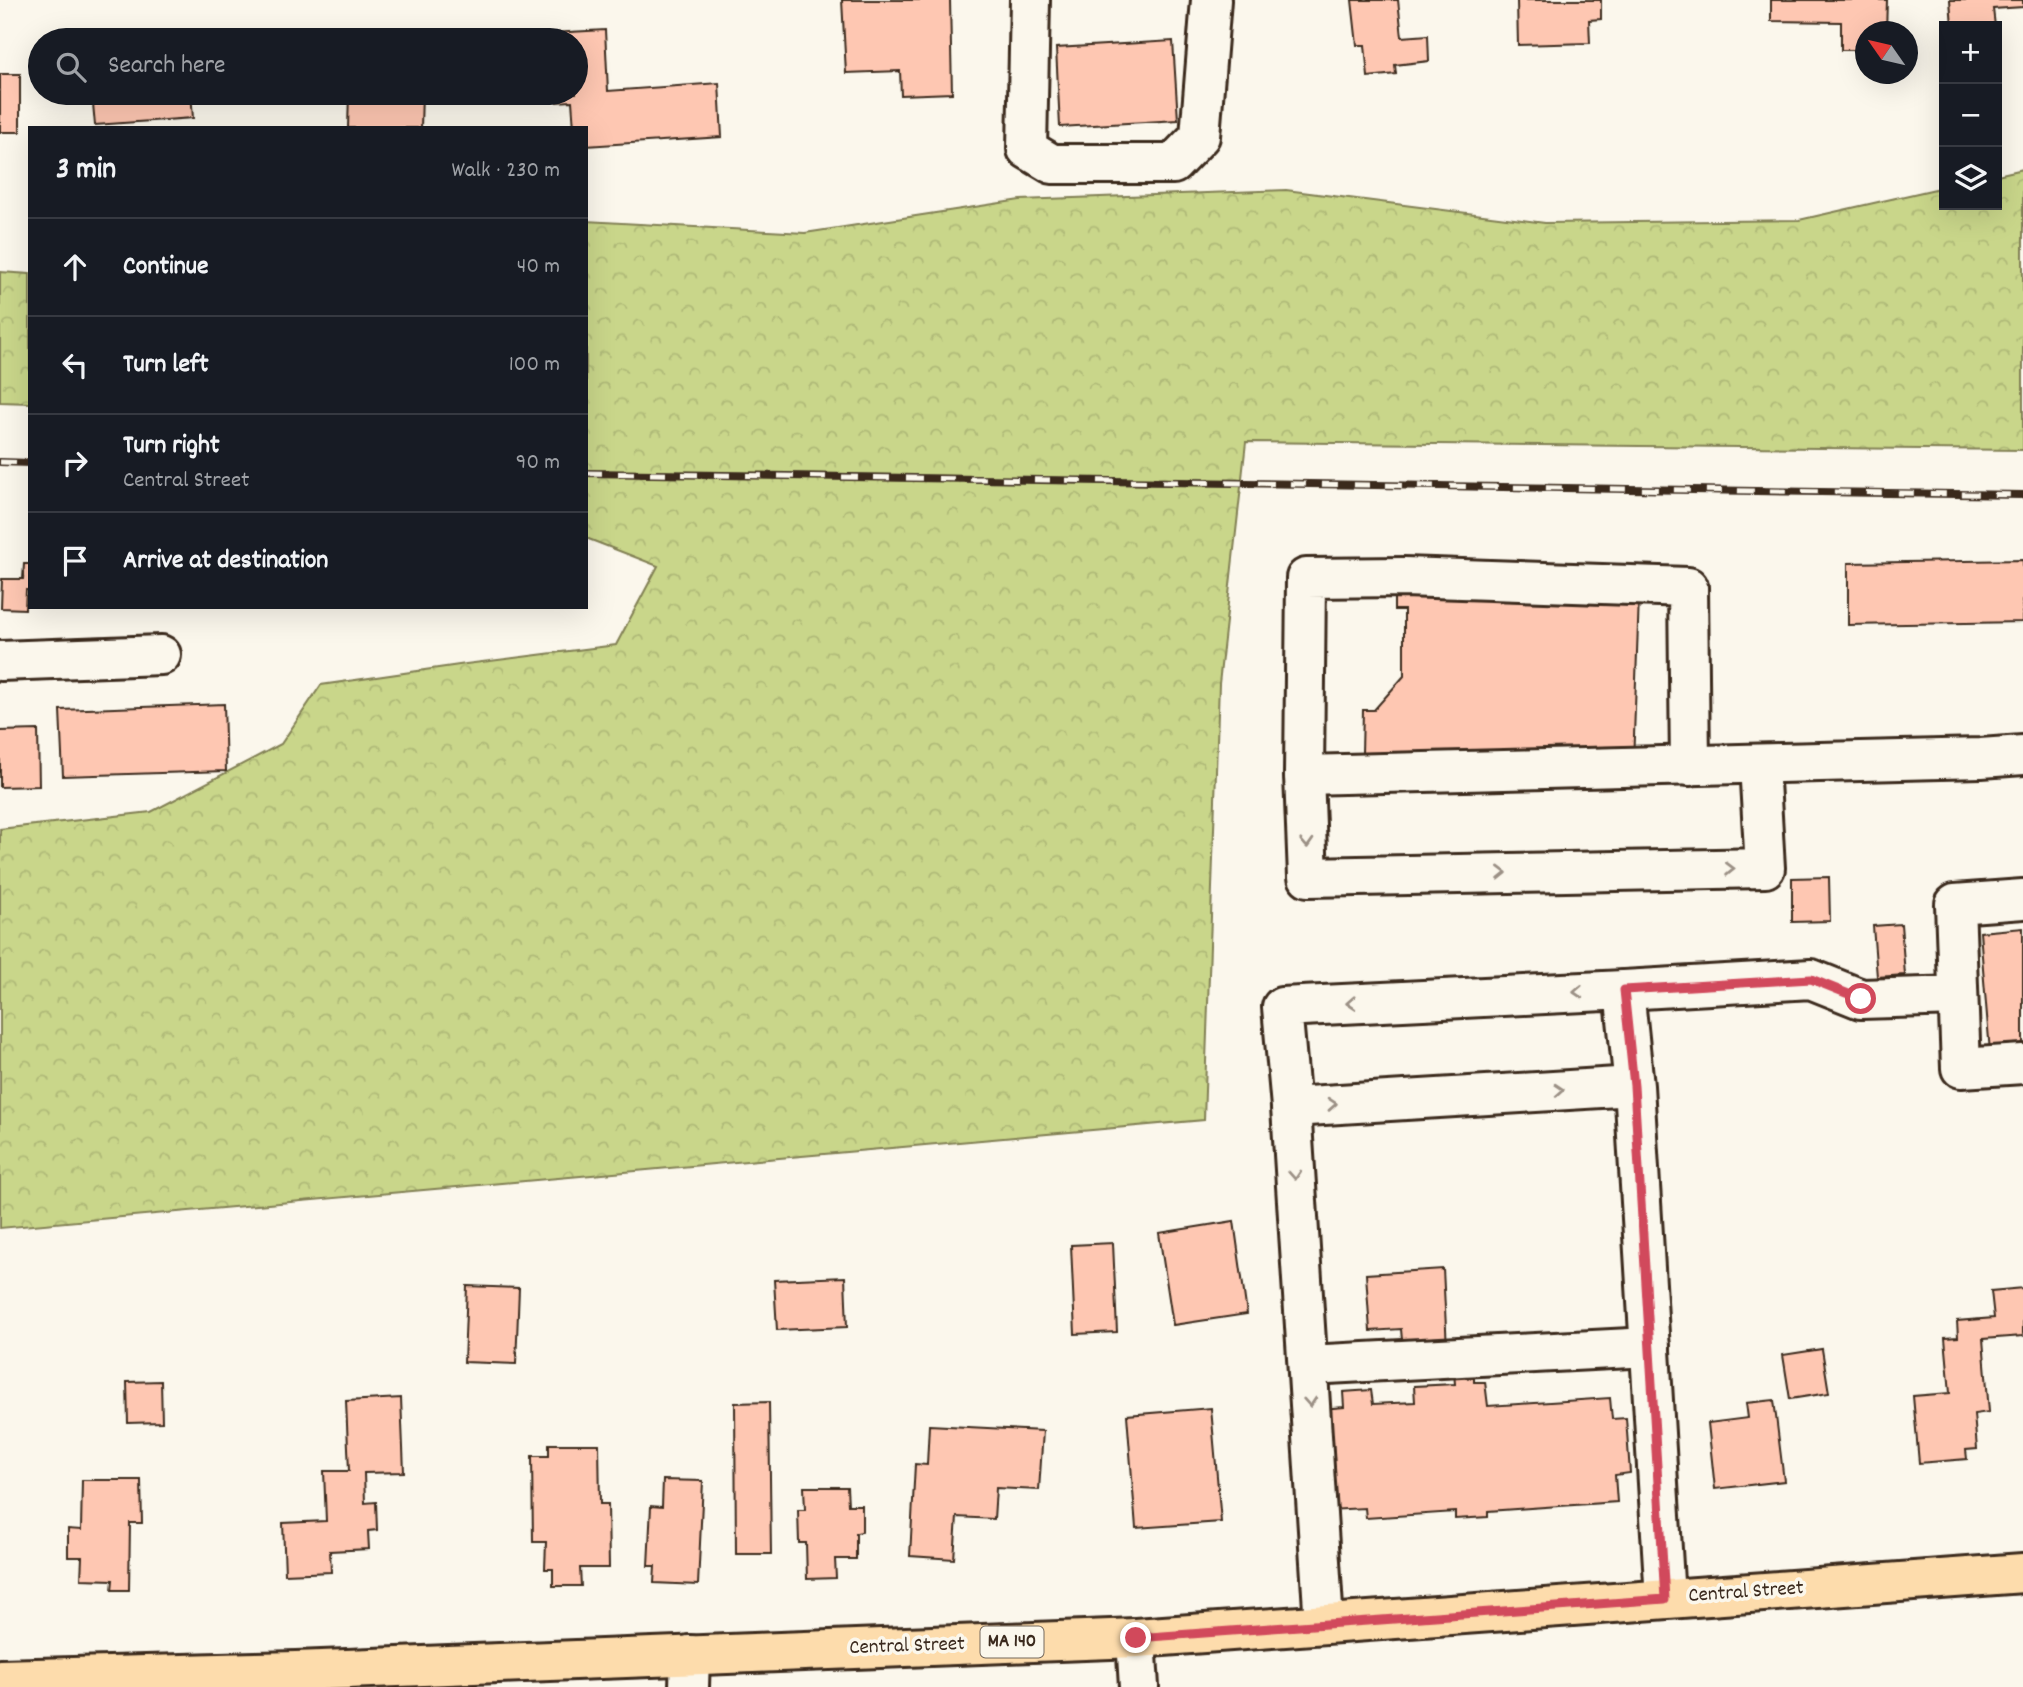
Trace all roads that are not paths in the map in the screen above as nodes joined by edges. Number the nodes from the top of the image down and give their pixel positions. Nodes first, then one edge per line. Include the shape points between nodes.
1 (1030, 0) edge
2 (1211, 0) edge
3 (161, 655) dead end
4 (0, 662) edge
5 (2023, 755) edge
6 (1759, 764) junction
7 (1690, 766) junction
8 (1304, 775) junction
9 (2023, 899) edge
10 (1624, 990) junction
11 (1958, 996) junction
12 (2023, 1064) edge
13 (1634, 1086) junction
14 (1291, 1107) junction
15 (1650, 1347) junction
16 (1308, 1365) junction
17 (2023, 1573) edge
18 (1665, 1599) junction
19 (1324, 1624) junction
20 (1136, 1638) junction
21 (690, 1671) edge
22 (0, 1679) edge
23 (297, 1679) edge
24 (1139, 1687) edge

1 - 2 street via 1027,149 1052,164 1173,164 1200,136
3 - 4 street
5 - 6 street
6 - 7 street
8 -> 6 street via 1308,877 1765,868
7 - 8 street
7 - 8 street via 1688,587 1306,578
9 - 11 street via 1955,904
10 - 11 street via 1811,979 1861,999
10 - 13 street
10 -> 14 street via 1282,1007
11 - 12 street via 1961,1068
14 -> 13 street
13 - 15 street
14 -> 16 street
15 - 16 street
15 - 18 street
16 -> 19 street
17 - 18 main road, Central Street / MA 140
18 - 19 main road, Central Street / MA 140
19 - 20 main road, Central Street / MA 140
20 - 21 main road, Central Street / MA 140
20 - 24 street
21 - 23 main road, Central Street / MA 140
22 - 23 main road, Central Street / MA 140

